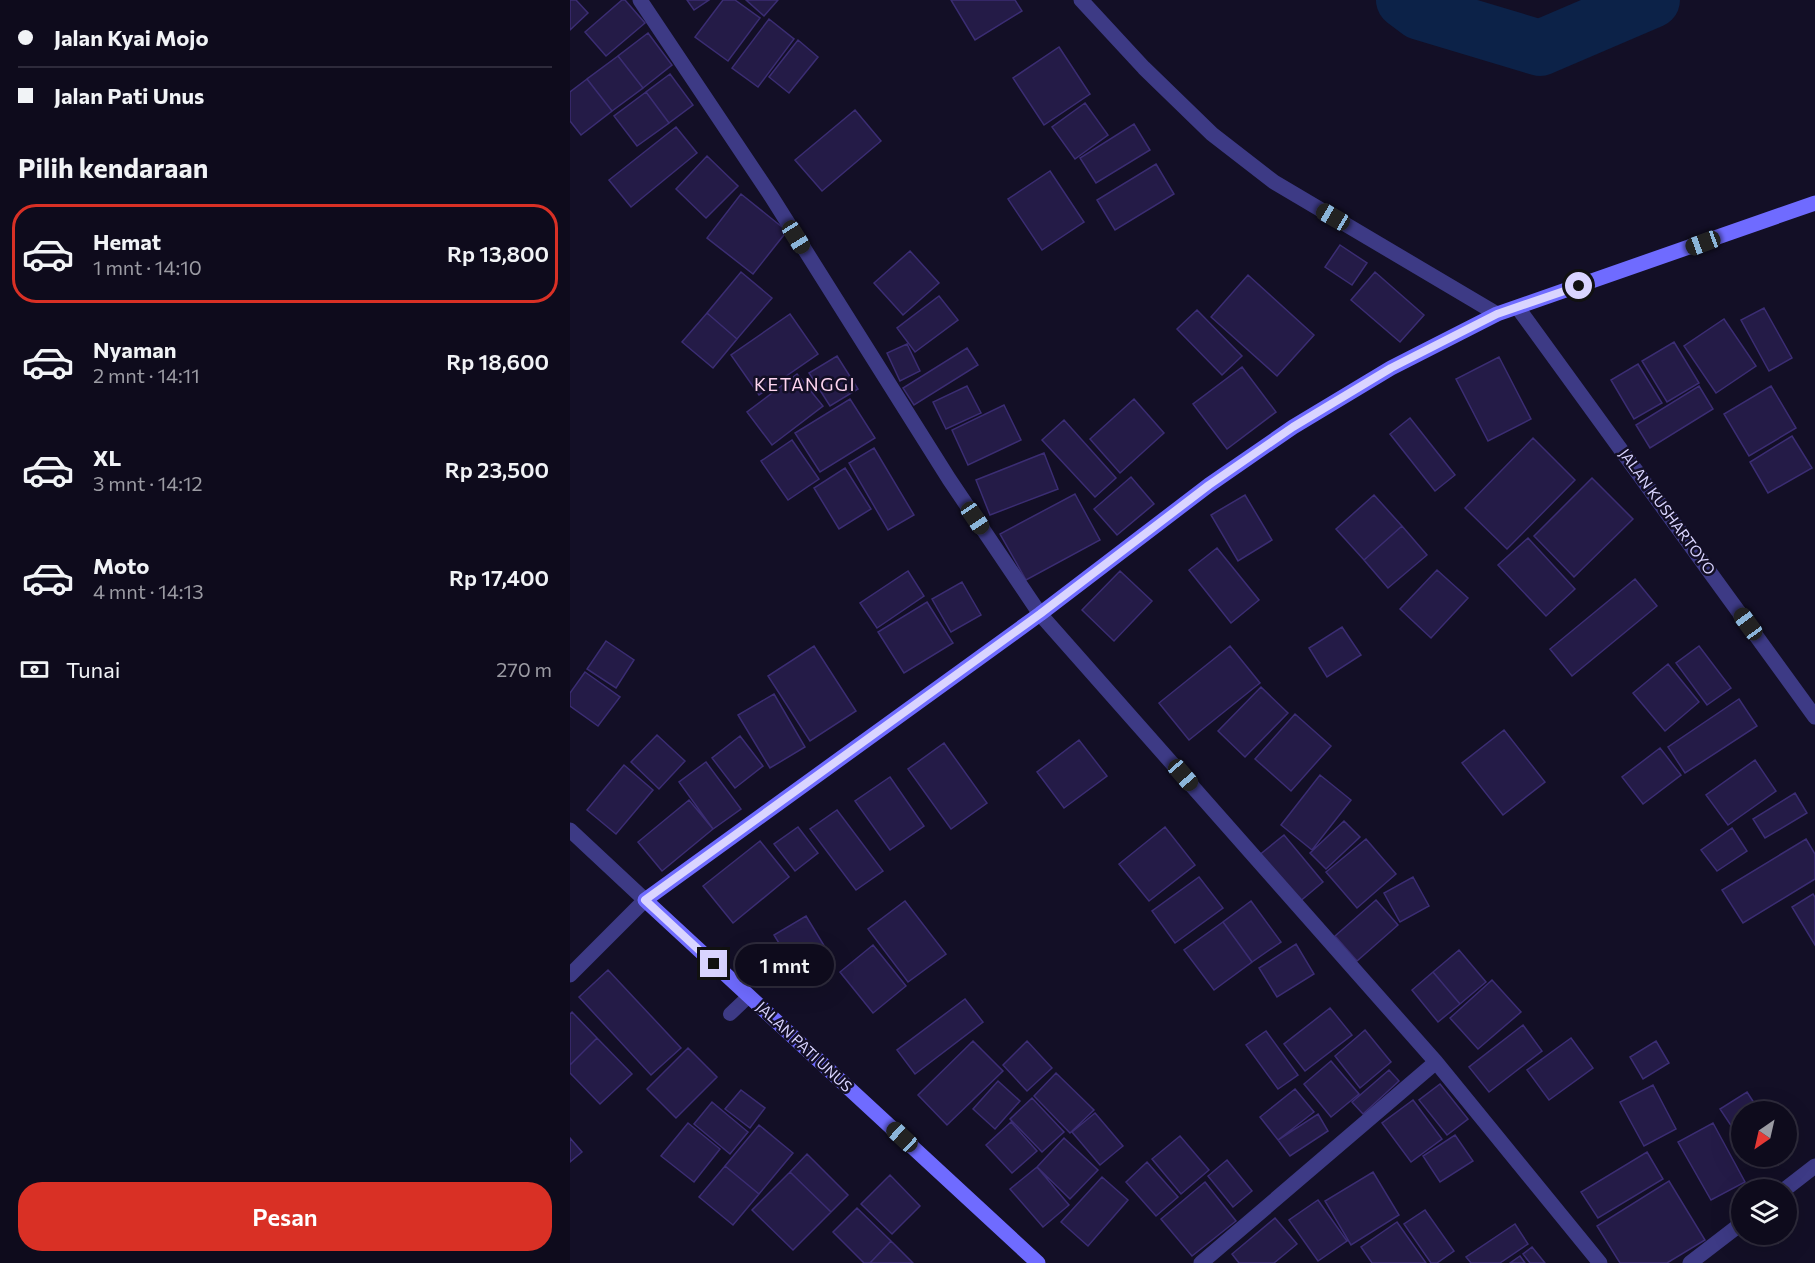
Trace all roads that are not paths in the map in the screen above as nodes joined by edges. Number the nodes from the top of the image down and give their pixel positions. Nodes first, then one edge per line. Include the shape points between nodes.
1 (640, 0) edge
2 (1081, 0) edge
3 (1815, 203) edge
4 (1518, 308) junction
5 (1497, 314) junction
6 (1040, 614) junction
7 (1815, 717) edge
8 (570, 830) edge
9 (645, 900) junction
10 (570, 975) edge
11 (749, 996) junction
12 (730, 1014) dead end
13 (1436, 1062) junction
14 (1815, 1166) edge
15 (1797, 1180) edge
16 (1731, 1231) edge
17 (1038, 1263) edge
18 (1200, 1263) edge
19 (1600, 1263) edge
20 (1690, 1263) edge

1 - 6 street
2 - 5 street via 1212,134 1274,182
3 - 4 street
4 - 5 street
4 - 7 street, JALAN KUSHARTOYO
5 - 6 street via 1391,368 1293,427 1209,485
6 - 9 street
6 - 13 street
8 - 9 street, JALAN PATI UNUS
9 - 10 street
9 - 11 street, JALAN PATI UNUS
11 - 12 lane
11 - 17 street, JALAN PATI UNUS
13 - 18 street
13 - 19 street
14 - 15 street
16 - 20 street

